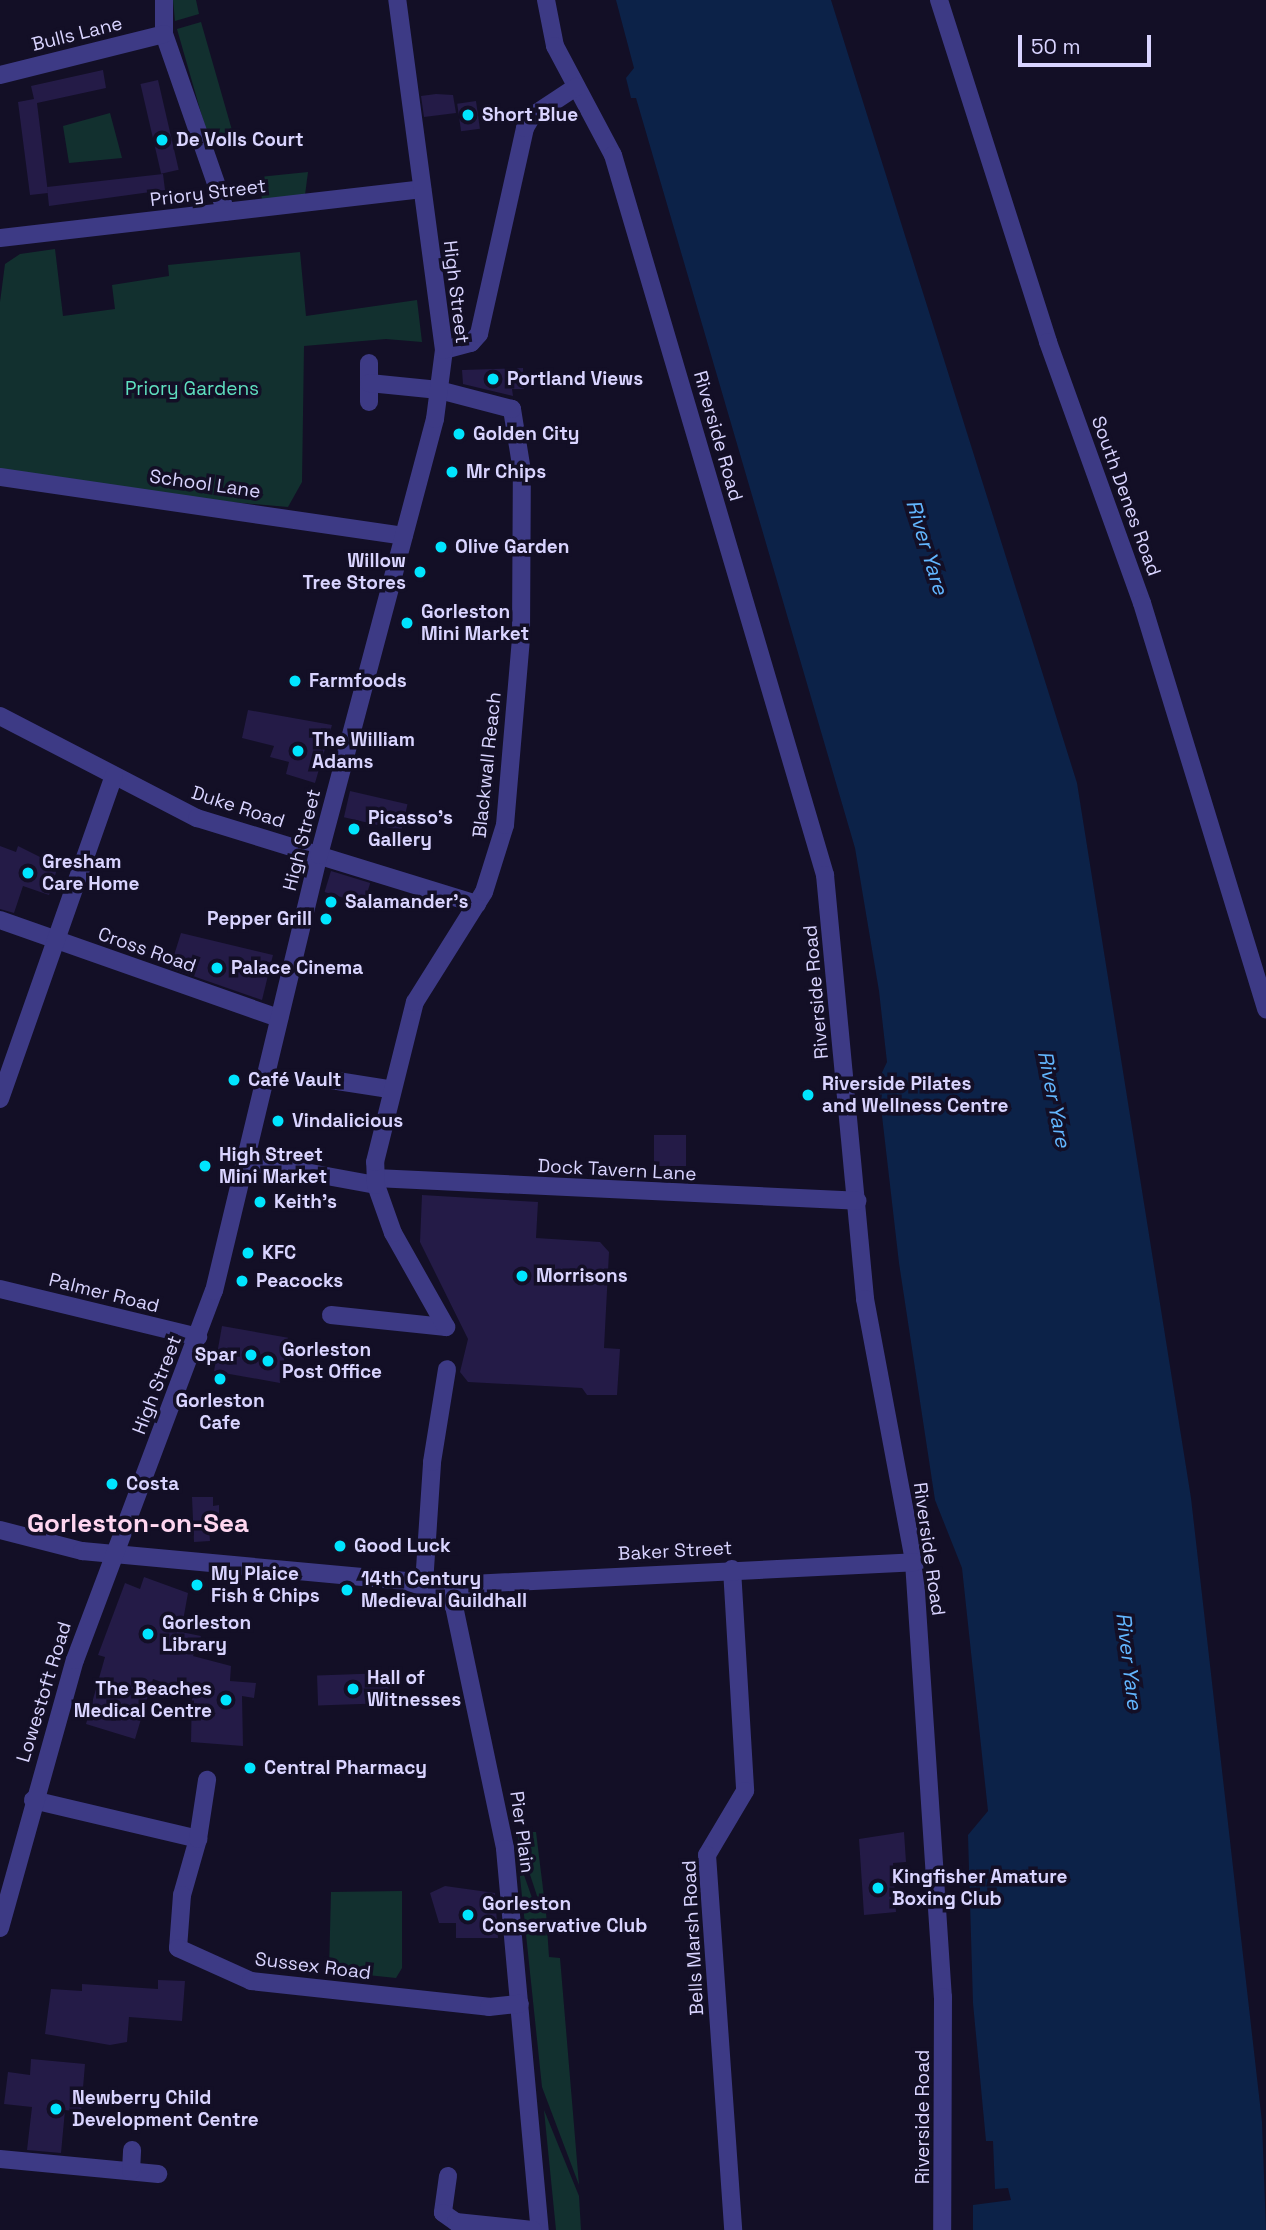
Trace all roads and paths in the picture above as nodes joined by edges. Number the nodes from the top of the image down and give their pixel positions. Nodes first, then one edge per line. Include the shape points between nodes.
1 (164, 0) edge
2 (397, 0) edge
3 (546, 0) edge
4 (939, 0) edge
5 (164, 34) junction
6 (0, 75) edge
7 (576, 87) junction
8 (422, 189) junction
9 (226, 212) junction
10 (0, 238) edge
11 (444, 350) junction
12 (369, 363) dead end
13 (369, 383) junction
14 (439, 390) junction
15 (369, 402) dead end
16 (0, 477) edge
17 (404, 536) junction
18 (0, 716) edge
19 (114, 775) junction
20 (319, 855) junction
21 (477, 904) junction
22 (0, 920) edge
23 (56, 940) junction
24 (1266, 1009) edge
25 (279, 1018) junction
26 (331, 1080) dead end
27 (389, 1089) junction
28 (0, 1099) edge
29 (245, 1161) junction
30 (376, 1182) junction
31 (857, 1201) junction
32 (0, 1289) edge
33 (331, 1315) dead end
34 (198, 1337) junction
35 (447, 1369) dead end
36 (0, 1530) edge
37 (117, 1553) junction
38 (914, 1562) junction
39 (732, 1569) junction
40 (432, 1588) junction
41 (207, 1780) dead end
42 (33, 1800) junction
43 (198, 1839) junction
44 (0, 1928) edge
45 (520, 2004) junction
46 (132, 2150) dead end
47 (0, 2159) edge
48 (131, 2171) junction
49 (158, 2174) dead end
50 (448, 2176) dead end
51 (455, 2226) edge
52 (533, 2230) edge
53 (540, 2230) edge
54 (733, 2230) edge
55 (942, 2230) edge

1 - 5 street
2 - 8 street, High Street
3 - 7 street, Riverside Road via 555,46
4 - 24 street, South Denes Road via 1048,342 1142,603
5 - 6 street, Bulls Lane
5 - 9 street
7 - 11 street via 532,116 524,128 479,334 471,344
7 - 31 street, Riverside Road via 613,155 825,875
8 - 9 street, Priory Street
8 - 11 street, High Street
9 - 10 street, Priory Street
11 - 14 street, High Street
12 - 13 street
13 - 14 street
13 - 15 street
14 - 17 street, High Street
14 - 21 street, Blackwall Reach via 508,405 522,471 521,637 505,825
16 - 17 street, School Lane
17 - 20 street, High Street
18 - 19 street, Duke Road
19 - 20 street, Duke Road via 197,818
19 - 23 street
20 - 21 street, Duke Road
20 - 25 street, High Street
21 - 27 street, Blackwall Reach via 415,1002
22 - 23 street, Cross Road
23 - 25 street, Cross Road
23 - 28 street
25 - 29 street, High Street
26 - 27 street
27 - 30 street, Blackwall Reach
29 - 30 street, Dock Tavern Lane
29 - 34 street, High Street via 214,1291
30 - 31 street, Dock Tavern Lane
30 - 33 street, Blackwall Reach via 393,1233 446,1327
31 - 38 street, Riverside Road via 864,1298
32 - 34 street, Palmer Road
34 - 37 street, High Street
35 - 40 street via 432,1462
36 - 37 street, Baker Street via 82,1551
37 - 40 street, Baker Street
37 - 42 street, Lowestoft Road via 75,1660
38 - 39 street, Baker Street
38 - 55 street, Riverside Road via 943,1984
39 - 40 street, Baker Street
39 - 54 street, Bells Marsh Road via 745,1791 707,1855
40 - 45 street, Pier Plain via 454,1606 485,1732 505,1849
41 - 43 street, Sussex Road
42 - 43 street
42 - 44 street, Lowestoft Road
43 - 45 street, Sussex Road via 182,1895 178,1948 251,1982 489,2007
45 - 53 street, Pier Plain
46 - 48 street
47 - 48 street
48 - 49 street
50 - 51 street via 443,2213
51 - 52 street

